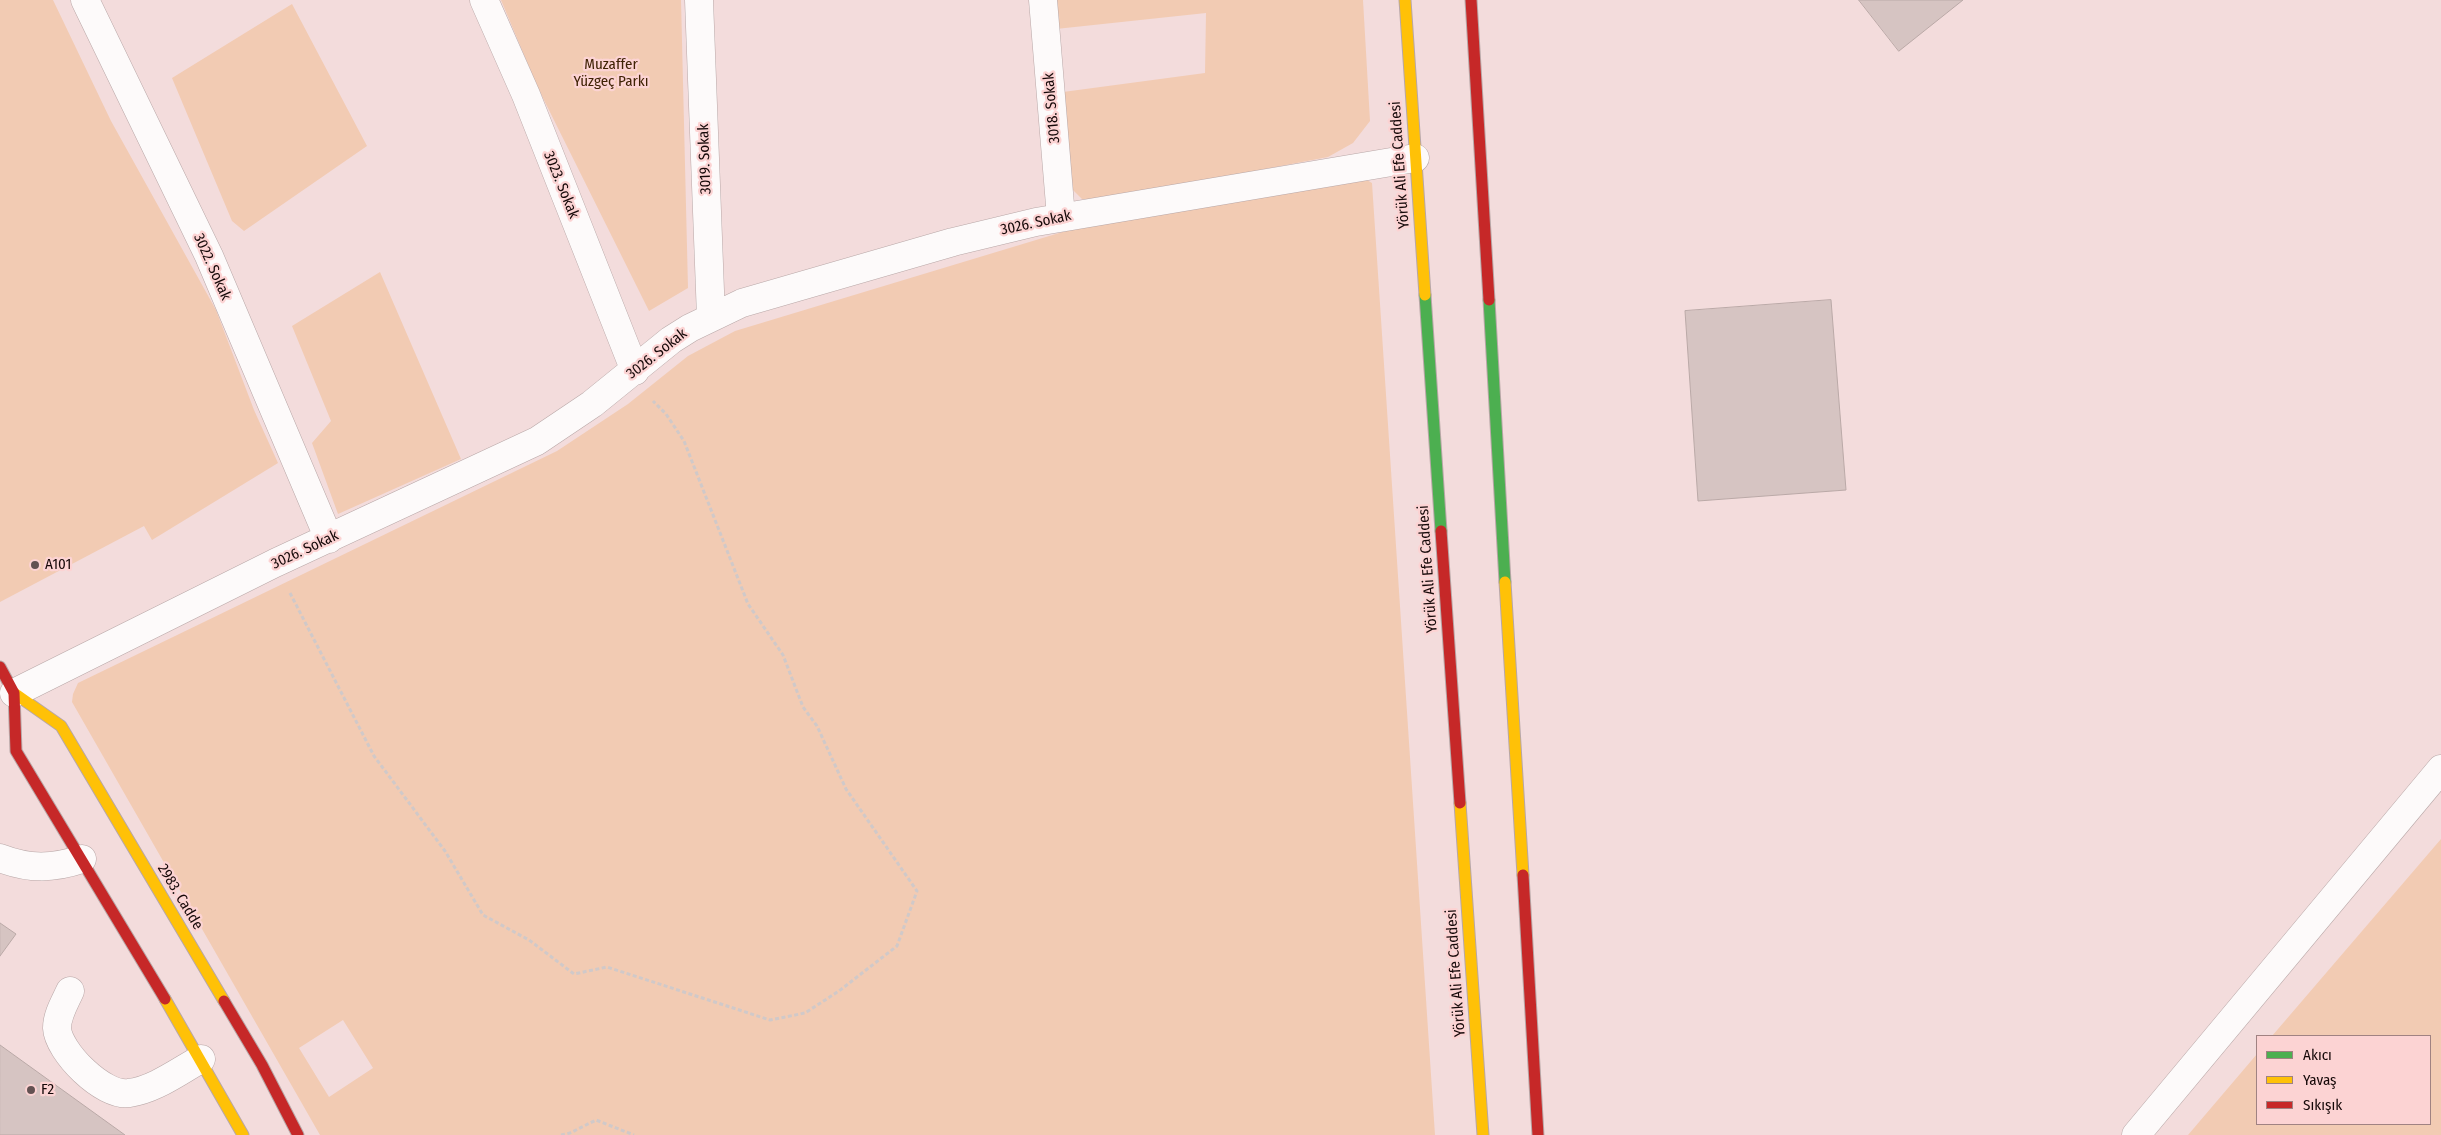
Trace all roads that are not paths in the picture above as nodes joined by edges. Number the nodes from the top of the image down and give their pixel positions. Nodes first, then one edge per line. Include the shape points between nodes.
1 (85, 0) edge
2 (484, 0) edge
3 (699, 0) edge
4 (1043, 0) edge
5 (1404, 0) edge
6 (1471, 0) edge
7 (1415, 158) junction
8 (1060, 216) junction
9 (711, 317) junction
10 (629, 376) junction
11 (329, 539) junction
12 (0, 667) edge
13 (7, 697) edge
14 (2441, 768) edge
15 (0, 858) edge
16 (82, 859) junction
17 (70, 992) dead end
18 (201, 1059) junction
19 (243, 1135) edge
20 (298, 1135) edge
21 (1483, 1135) edge
22 (1538, 1135) edge
23 (2136, 1135) edge

1 - 11 street, 3022. Sokak via 209,256
2 - 10 street, 3023. Sokak via 526,95
3 - 9 street, 3019. Sokak
4 - 8 street, 3018. Sokak
5 - 7 street, Yörük Ali Efe Caddesi
6 - 22 street
7 - 8 street, 3026. Sokak
7 - 21 street, Yörük Ali Efe Caddesi
8 - 9 street, 3026. Sokak via 962,240 742,303
9 - 10 street, 3026. Sokak via 671,340
10 - 11 street, 3026. Sokak via 537,441
11 - 13 street, 3026. Sokak
12 - 13 street, 2983. Cadde
13 - 16 street, 2983. Cadde via 16,751
13 - 20 street, 2983. Cadde via 62,726 262,1065
14 - 23 street
15 - 16 street via 40,868 62,866
16 - 18 street, 2983. Cadde
17 - 18 street via 58,1022 59,1036 90,1077 110,1090 118,1094 137,1091
18 - 19 street, 2983. Cadde

